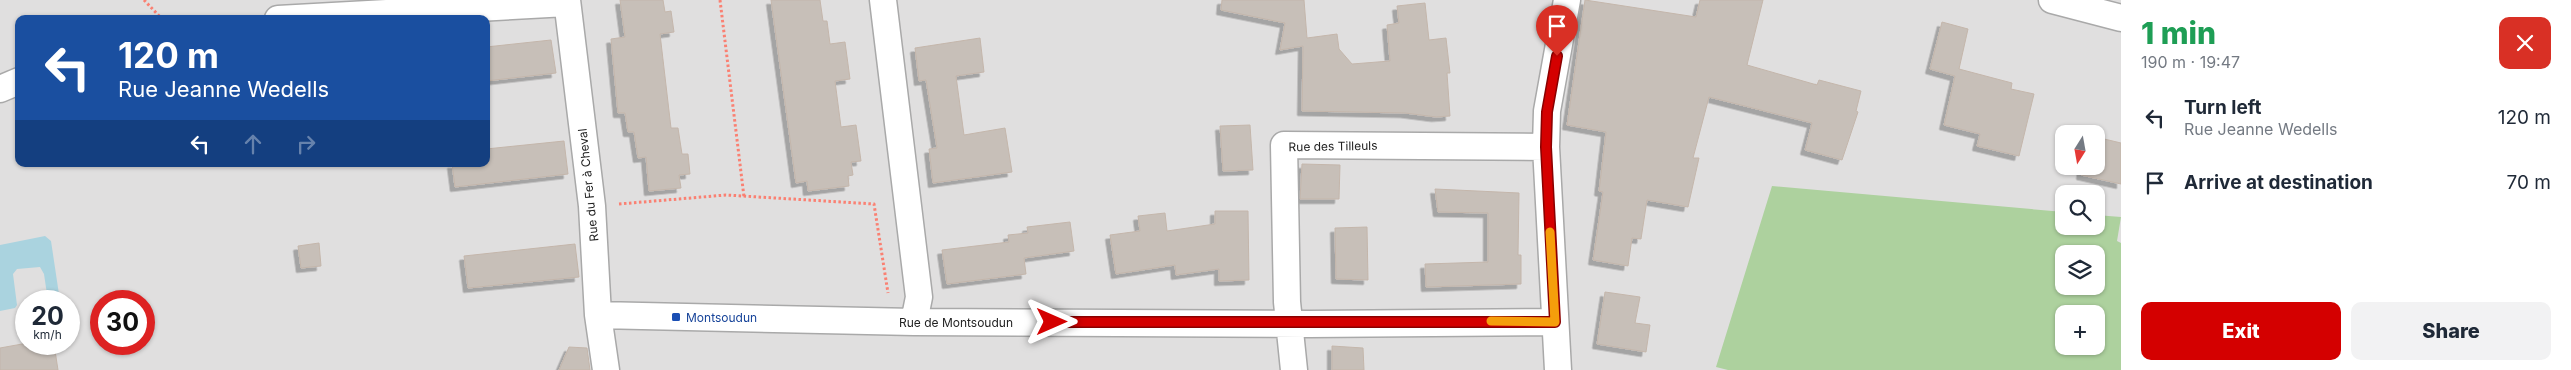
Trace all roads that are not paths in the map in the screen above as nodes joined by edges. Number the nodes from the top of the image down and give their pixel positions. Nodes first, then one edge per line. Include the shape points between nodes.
1 (883, 0) edge
2 (1567, 0) edge
3 (2052, 0) edge
4 (567, 1) edge
5 (342, 15) edge
6 (2121, 18) edge
7 (15, 82) edge
8 (0, 88) edge
9 (1546, 147) junction
10 (916, 310) junction
11 (598, 316) junction
12 (1555, 322) junction
13 (1289, 324) junction
14 (606, 370) edge
15 (1294, 370) edge
16 (1558, 370) edge

1 - 10 street
2 - 9 street via 1547,112
3 - 6 street
4 - 5 street
4 - 11 street, Rue du Fer à Cheval via 592,206
7 - 8 street
9 - 12 street
9 - 13 street, Rue des Tilleuls via 1284,144
10 - 11 street, Rue de Montsoudun
10 - 13 street, Rue de Montsoudun
11 - 14 street, Rue du Fer à Cheval
12 - 13 street, Rue de Montsoudun
12 - 16 street
13 - 15 street, Rue des Tilleuls

